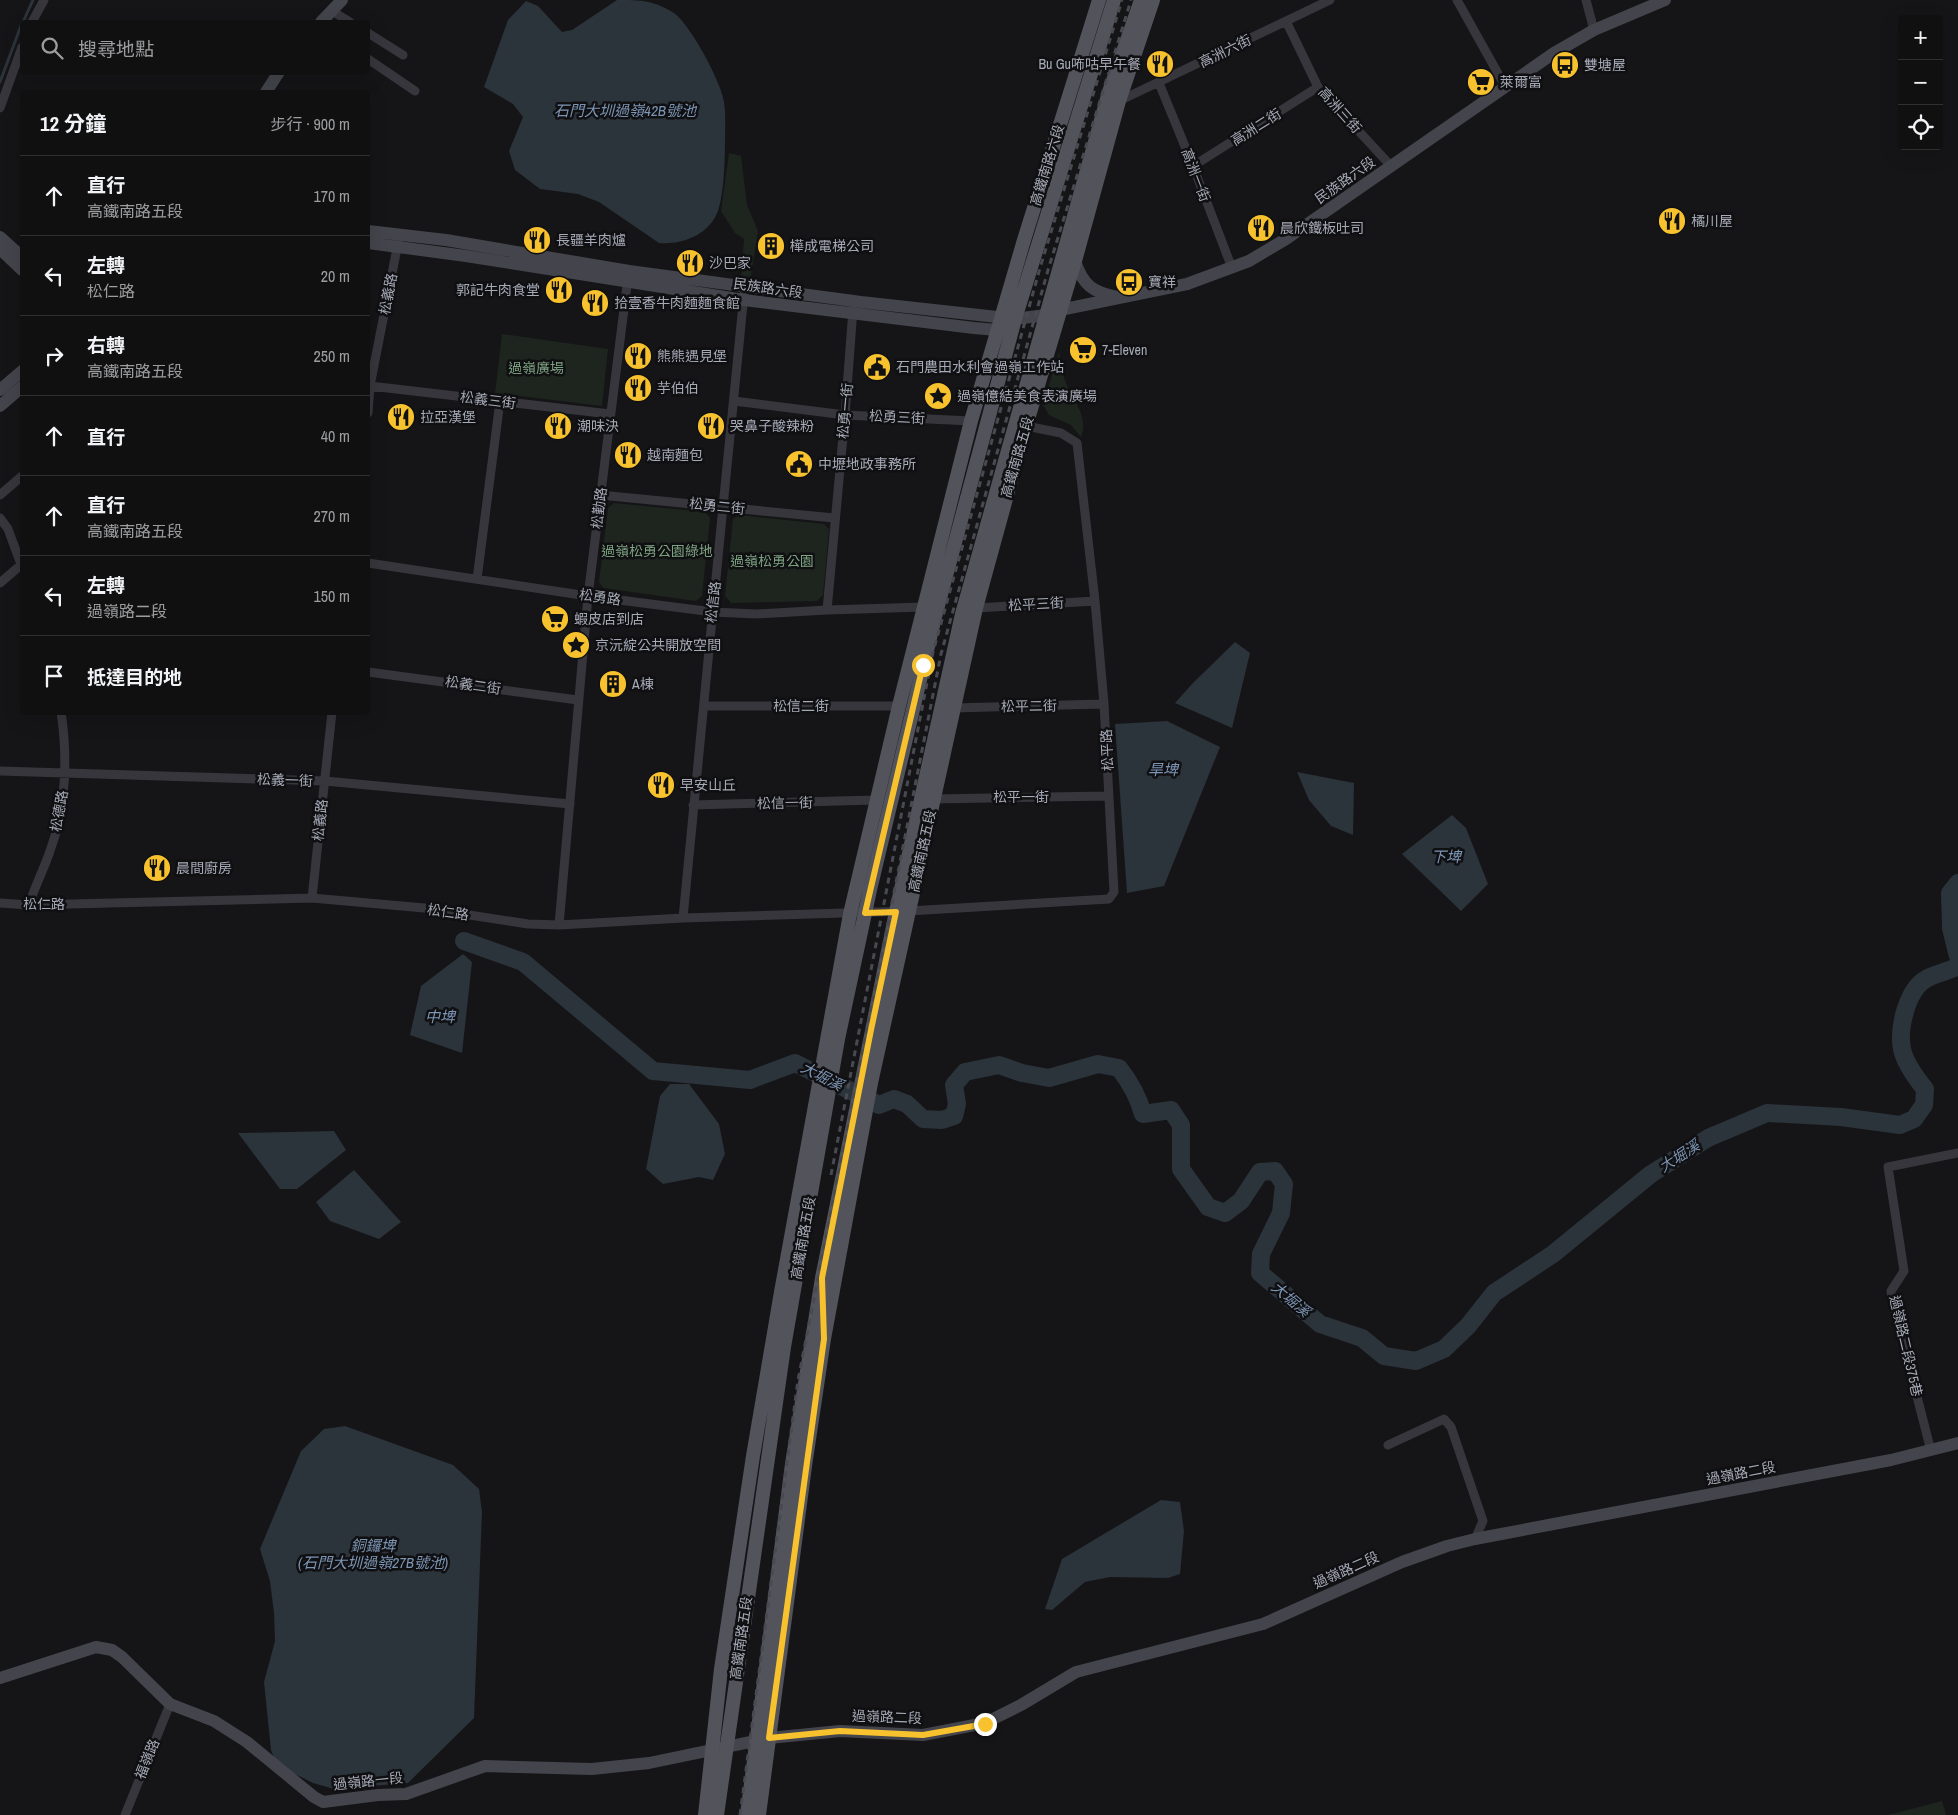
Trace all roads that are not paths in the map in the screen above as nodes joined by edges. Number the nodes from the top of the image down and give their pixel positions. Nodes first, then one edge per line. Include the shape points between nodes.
1 (44, 0) edge
2 (342, 0) edge
3 (1099, 0) edge
4 (1114, 0) edge
5 (1141, 0) edge
6 (1153, 0) edge
7 (1330, 0) edge
8 (1457, 0) edge
9 (1586, 0) edge
10 (1665, 0) edge
11 (332, 11) junction
12 (33, 20) edge
13 (323, 20) edge
14 (347, 20) edge
15 (1286, 21) junction
16 (1594, 30) junction
17 (370, 34) edge
18 (20, 53) edge
19 (403, 55) dead end
20 (370, 60) edge
21 (277, 75) edge
22 (1159, 83) junction
23 (1505, 86) junction
24 (1318, 87) junction
25 (267, 90) edge
26 (415, 90) dead end
27 (1120, 102) junction
28 (0, 108) edge
29 (1193, 166) junction
30 (1391, 166) junction
31 (370, 232) edge
32 (0, 236) edge
33 (398, 240) junction
34 (370, 243) edge
35 (0, 249) edge
36 (20, 255) edge
37 (1075, 261) junction
38 (20, 268) edge
39 (1232, 268) junction
40 (628, 276) junction
41 (745, 286) junction
42 (1122, 298) junction
43 (744, 300) junction
44 (853, 308) junction
45 (1060, 310) junction
46 (1046, 315) junction
47 (1004, 322) junction
48 (20, 373) edge
49 (370, 380) edge
50 (370, 385) edge
51 (20, 389) edge
52 (0, 390) edge
53 (500, 401) junction
54 (734, 401) junction
55 (0, 406) edge
56 (610, 414) junction
57 (845, 415) junction
58 (970, 421) junction
59 (1026, 426) junction
60 (20, 478) edge
61 (0, 495) edge
62 (600, 495) junction
63 (724, 506) junction
64 (0, 518) edge
65 (834, 518) junction
66 (20, 561) edge
67 (370, 564) edge
68 (20, 568) edge
69 (477, 579) junction
70 (0, 583) edge
71 (588, 596) junction
72 (1096, 601) junction
73 (924, 607) junction
74 (976, 608) junction
75 (827, 610) junction
76 (713, 612) junction
77 (370, 672) edge
78 (578, 700) junction
79 (1104, 704) junction
80 (704, 706) junction
81 (899, 706) junction
82 (953, 708) junction
83 (61, 715) edge
84 (332, 715) edge
85 (0, 771) edge
86 (64, 773) junction
87 (325, 781) junction
88 (1110, 796) junction
89 (933, 799) junction
90 (876, 800) junction
91 (570, 804) junction
92 (693, 805) junction
93 (312, 898) junction
94 (0, 903) edge
95 (29, 905) junction
96 (903, 911) junction
97 (865, 913) junction
98 (850, 914) junction
99 (683, 918) junction
100 (559, 925) junction
101 (1958, 1153) edge
102 (822, 1278) junction
103 (781, 1292) junction
104 (824, 1339) junction
105 (784, 1347) junction
106 (1958, 1443) edge
107 (1388, 1445) dead end
108 (1931, 1451) junction
109 (799, 1509) junction
110 (1475, 1539) junction
111 (780, 1563) junction
112 (0, 1678) edge
113 (170, 1704) junction
114 (763, 1739) junction
115 (726, 1748) junction
116 (711, 1750) junction
117 (125, 1815) edge
118 (705, 1815) edge
119 (717, 1815) edge
120 (747, 1815) edge
121 (759, 1815) edge

1 - 12 street
2 - 11 street
3 - 47 main road, 高鐵南路六段
4 - 47 main road, 高鐵南路六段
5 - 46 main road via 1109,92
6 - 27 main road
7 - 15 street, 高洲六街
8 - 23 street
9 - 16 street
10 - 16 street, 民族路六段
11 - 13 street
11 - 14 street
15 - 22 street, 高洲六街
15 - 24 street, 高洲三街
16 - 23 street, 民族路六段
17 - 19 street
18 - 28 street
20 - 26 street
21 - 25 street
22 - 27 street, 高洲六街
22 - 29 street, 高洲一街
23 - 30 street, 民族路六段
24 - 29 street, 高洲二街
24 - 30 street, 高洲三街
27 - 37 main road
29 - 39 street, 高洲一街
30 - 39 street, 民族路六段 via 1286,239
31 - 33 street, 民族路六段
32 - 36 street
33 - 34 street, 民族路六段
33 - 40 street, 民族路六段
33 - 49 street, 松義路
35 - 38 street
37 - 42 street via 1080,275 1093,290
37 - 45 main road
39 - 42 street, 民族路六段 via 1187,284
40 - 41 street, 民族路六段
40 - 43 street, 民族路六段
40 - 56 street, 松勤路
41 - 43 street, 松信路
41 - 44 street, 民族路六段
42 - 45 street, 民族路六段
43 - 44 street, 民族路六段
43 - 54 street, 松信路
44 - 47 street, 民族路六段
44 - 57 street, 松勇一街
45 - 46 street, 民族路六段
45 - 59 main road, 高鐵南路五段
46 - 47 street, 民族路六段
46 - 96 main road, 高鐵南路五段 via 962,614
47 - 58 main road, 高鐵南路五段
47 - 97 main road, 高鐵南路五段
48 - 52 street
50 - 53 street, 松義三街
51 - 55 street
53 - 56 street, 松義三街
53 - 69 street
54 - 57 street, 松勇三街
54 - 63 street, 松信路
56 - 62 street, 松勤路
57 - 58 street, 松勇三街
57 - 65 street, 松勇一街
58 - 73 main road, 高鐵南路五段
59 - 72 street, 松平路 via 1061,433 1078,443
59 - 74 main road, 高鐵南路五段
60 - 61 street
62 - 63 street, 松勇二街
62 - 71 street, 松勤路
63 - 65 street, 松勇二街
63 - 76 street, 松信路
64 - 66 street
65 - 75 street, 松勇一街
67 - 69 street, 松勇路
68 - 70 street
69 - 71 street, 松勇路
71 - 76 street, 松勇路
71 - 78 street, 松勤路
72 - 74 street, 松平三街
72 - 79 street, 松平路
73 - 75 street, 松勇路
73 - 81 main road, 高鐵南路五段
74 - 82 main road, 高鐵南路五段
75 - 76 street, 松勇路 via 756,614
76 - 80 street, 松信路
77 - 78 street, 松義二街
78 - 91 street, 松勤路
79 - 82 street, 松平二街
79 - 88 street, 松平路
80 - 81 street, 松信二街
80 - 92 street, 松信路
81 - 90 main road, 高鐵南路五段
82 - 89 main road, 高鐵南路五段
83 - 86 street, 松德路
84 - 87 street, 松義路
85 - 86 street, 松義一街
86 - 87 street, 松義一街
86 - 95 street, 松德路 via 61,816
87 - 91 street, 松義一街
87 - 93 street, 松義路
88 - 89 street, 松平一街
88 - 96 street, 松平路 via 1114,892 1108,899
89 - 96 main road, 高鐵南路五段
90 - 92 street, 松信一街
90 - 98 main road, 高鐵南路五段
91 - 100 street, 松勤路
92 - 99 street, 松信路
93 - 95 street, 松仁路
93 - 100 street, 松仁路
94 - 95 street, 松仁路
96 - 97 street, 松仁路
96 - 102 main road, 高鐵南路五段 via 871,1030
96 - 104 main road, 高鐵南路五段
97 - 98 street, 松仁路
97 - 105 main road, 高鐵南路五段 via 838,1038
98 - 99 street, 松仁路
98 - 103 main road, 高鐵南路五段
99 - 100 street, 松仁路
101 - 108 street, 過嶺路二段375巷 via 1888,1167 1904,1271 1892,1291 1892,1299
102 - 104 main road
102 - 111 main road, 高鐵南路五段 via 792,1464
103 - 105 main road
103 - 116 main road, 高鐵南路五段 via 753,1456
104 - 109 main road, 高鐵南路五段
105 - 115 main road, 高鐵南路五段
106 - 108 street, 過嶺路二段
107 - 110 street via 1444,1419 1451,1427 1483,1521
108 - 110 street, 過嶺路二段
109 - 111 main road
109 - 114 main road, 高鐵南路五段
110 - 114 street, 過嶺路二段 via 1402,1562 1263,1624 1076,1672 985,1724 923,1735 840,1731
111 - 114 main road, 高鐵南路五段
112 - 113 street, 過嶺路一段 via 96,1647 112,1650 122,1657
113 - 116 street, 過嶺路一段 via 214,1721 247,1742 324,1802 406,1794 485,1766 592,1769 649,1763
113 - 117 street, 福嶺路
114 - 115 street, 過嶺路一段
114 - 120 main road, 高鐵南路五段
114 - 121 main road, 高鐵南路五段
115 - 116 street, 過嶺路一段
115 - 119 main road, 高鐵南路五段
116 - 118 main road, 高鐵南路五段

